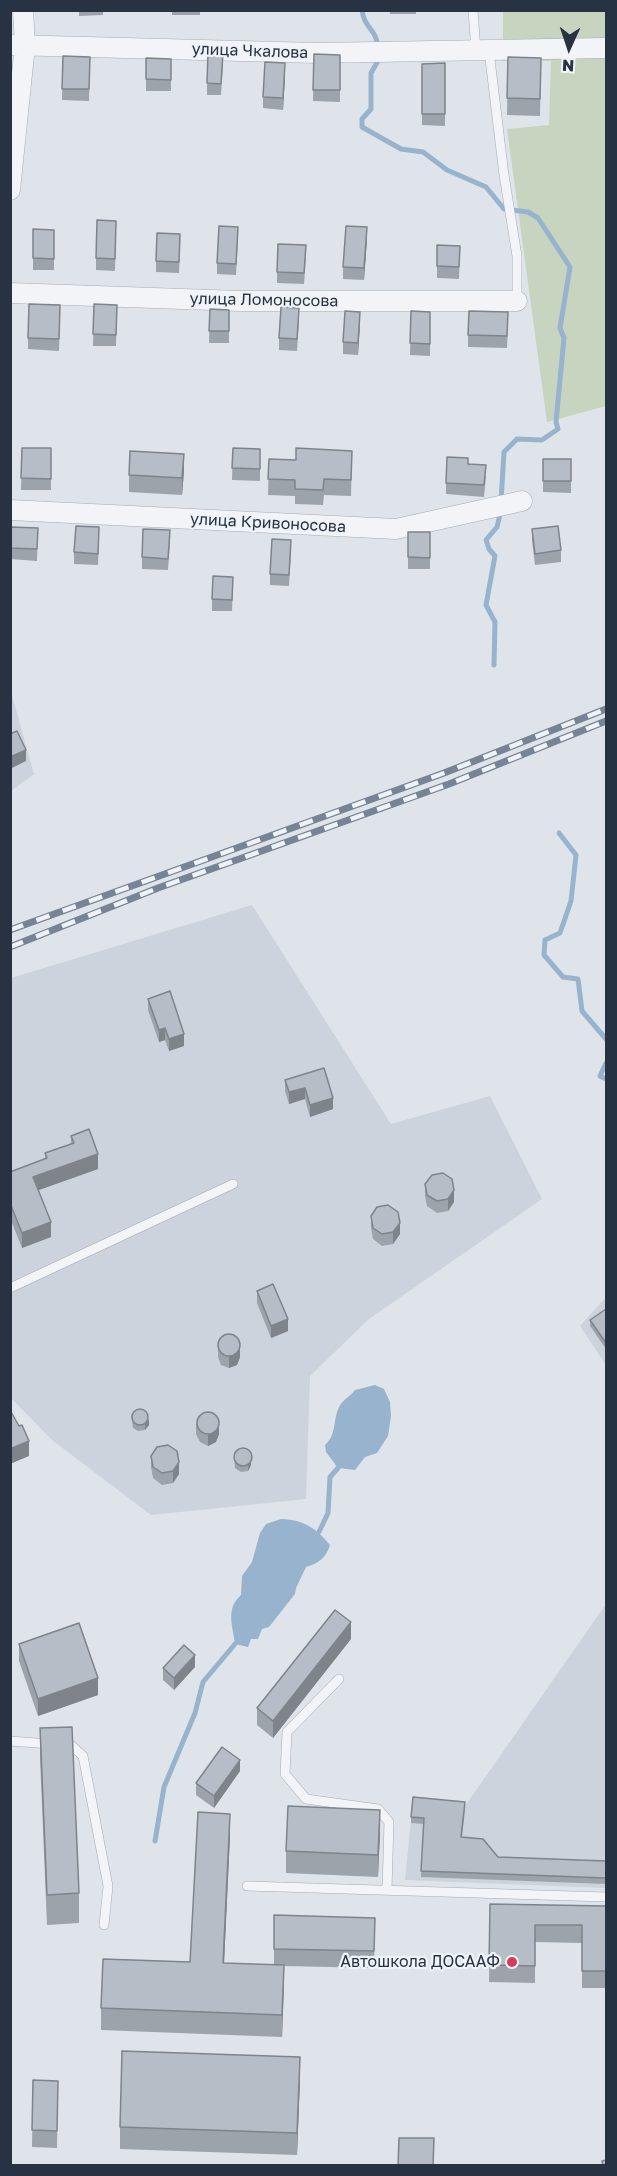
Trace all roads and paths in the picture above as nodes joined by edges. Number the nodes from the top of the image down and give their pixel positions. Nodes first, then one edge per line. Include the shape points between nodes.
1 (23, 10) edge
2 (473, 10) edge
3 (18, 45) edge
4 (606, 48) edge
5 (482, 51) junction
6 (10, 190) edge
7 (10, 293) edge
8 (517, 301) joint
9 (522, 501) dead end
10 (10, 510) edge
11 (233, 1184) dead end
12 (10, 1288) edge
13 (339, 1678) dead end
14 (10, 1741) edge
15 (247, 1886) dead end
16 (387, 1890) junction
17 (606, 1897) edge
18 (104, 1925) dead end

1 - 3 street
2 - 5 lane
3 - 5 street, улица Чкалова via 318,53
3 - 6 street
4 - 5 street, улица Чкалова
5 - 8 lane via 517,256
7 - 8 street, улица Ломоносова via 240,302
9 - 10 street, улица Кривоносова via 396,529
11 - 12 lane
13 - 16 lane via 287,1732 285,1774 306,1799 378,1809 388,1822
14 - 18 lane via 71,1746 83,1756 108,1886
15 - 16 lane
16 - 17 lane

